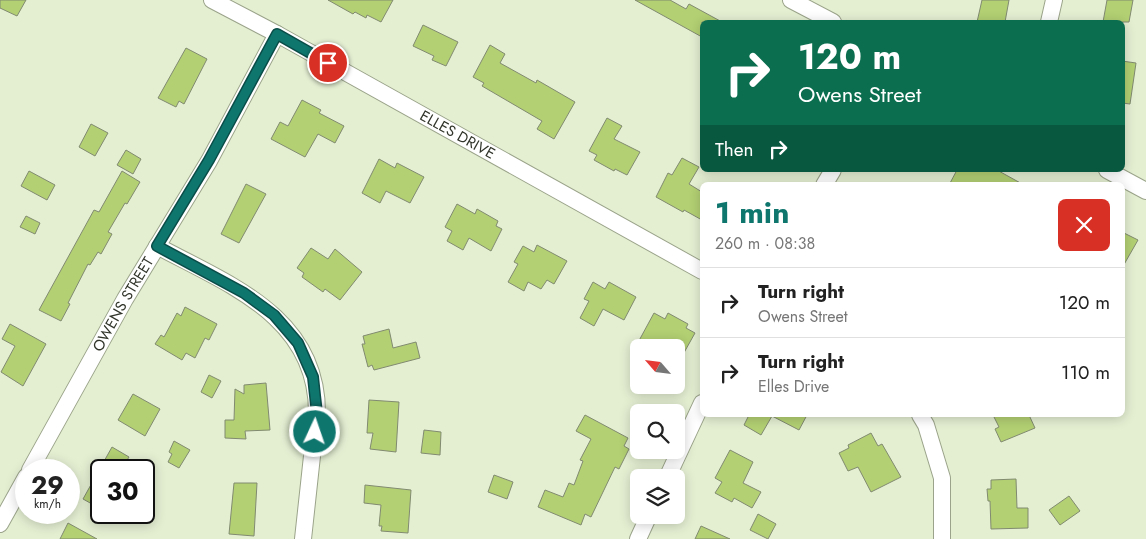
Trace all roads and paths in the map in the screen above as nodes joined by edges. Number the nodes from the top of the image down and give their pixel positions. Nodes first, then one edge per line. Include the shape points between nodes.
1 (212, 0) edge
2 (791, 0) edge
3 (1054, 0) edge
4 (829, 20) edge
5 (1050, 20) edge
6 (277, 34) junction
7 (1111, 172) edge
8 (1146, 191) edge
9 (157, 246) junction
10 (700, 270) edge
11 (700, 407) edge
12 (921, 417) edge
13 (36, 459) edge
14 (671, 469) edge
15 (15, 497) edge
16 (0, 524) edge
17 (645, 524) edge
18 (302, 539) edge
19 (638, 539) edge
20 (942, 539) edge

1 - 6 street, ELLES DRIVE
2 - 4 street
3 - 5 street
6 - 9 street, OWENS STREET via 209,160
6 - 10 street, ELLES DRIVE
7 - 8 street
9 - 13 street, OWENS STREET
9 - 18 street via 244,293 274,315 298,343 313,377 317,414
11 - 14 street
12 - 20 street via 942,478
15 - 16 street
17 - 19 street

